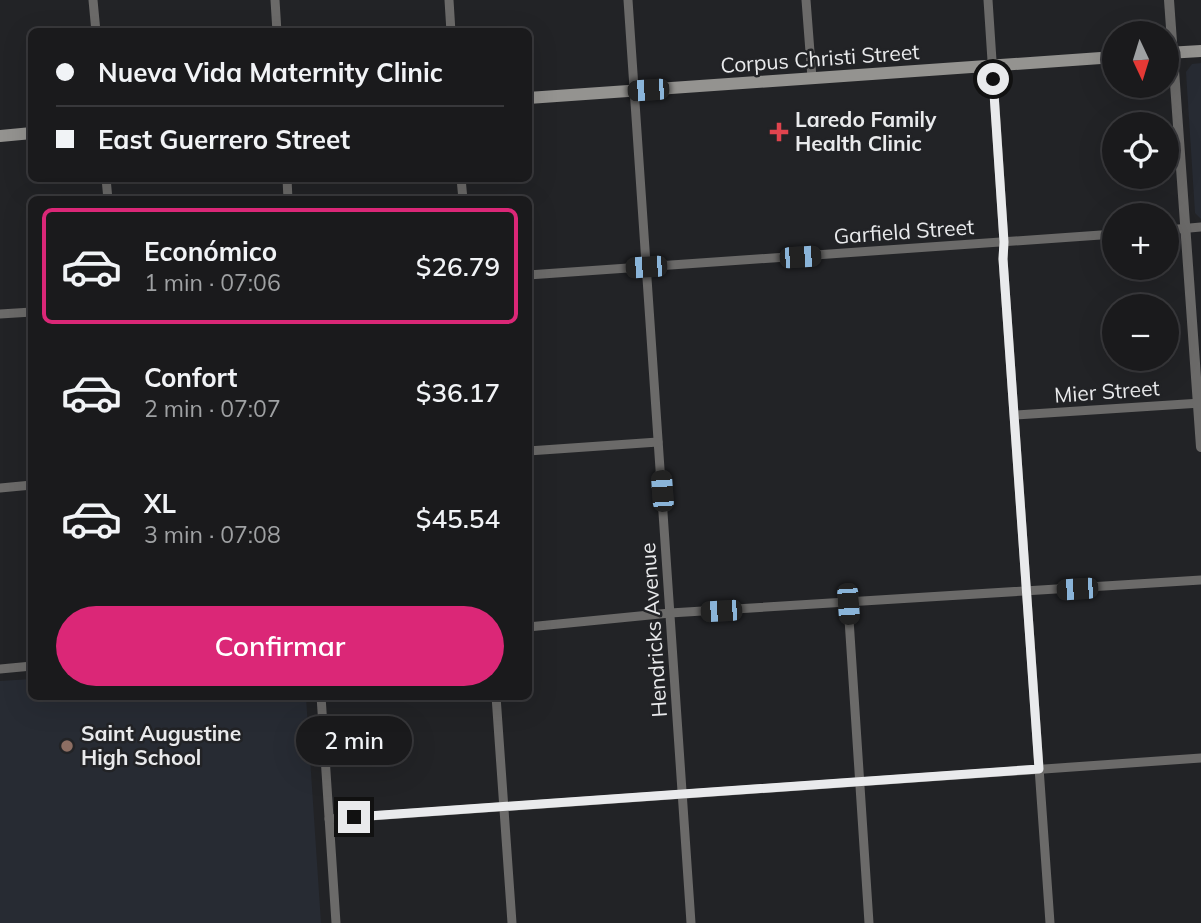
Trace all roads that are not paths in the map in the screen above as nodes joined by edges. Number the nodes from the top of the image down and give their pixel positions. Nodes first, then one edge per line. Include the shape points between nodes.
1 (93, 0) edge
2 (275, 0) edge
3 (449, 0) edge
4 (628, 0) edge
5 (806, 0) edge
6 (988, 0) edge
7 (1169, 0) edge
8 (1169, 21) edge
9 (96, 28) edge
10 (277, 28) edge
11 (451, 28) edge
12 (1201, 51) edge
13 (1180, 52) edge
14 (1102, 58) edge
15 (992, 66) junction
16 (812, 78) junction
17 (634, 91) junction
18 (532, 98) edge
19 (1174, 98) edge
20 (28, 133) edge
21 (0, 135) edge
22 (1201, 227) edge
23 (1185, 228) junction
24 (1179, 229) edge
25 (1102, 234) edge
26 (1004, 242) junction
27 (646, 267) junction
28 (532, 275) edge
29 (28, 312) edge
30 (0, 314) edge
31 (1200, 403) edge
32 (1016, 415) junction
33 (658, 442) junction
34 (1201, 447) edge
35 (532, 451) edge
36 (28, 485) edge
37 (0, 488) edge
38 (1201, 580) edge
39 (1027, 593) junction
40 (848, 604) junction
41 (670, 614) junction
42 (532, 627) edge
43 (28, 666) edge
44 (0, 668) edge
45 (321, 700) edge
46 (496, 700) edge
47 (1201, 758) edge
48 (1039, 769) junction
49 (859, 782) junction
50 (682, 795) junction
51 (505, 807) junction
52 (329, 819) junction
53 (336, 923) edge
54 (512, 923) edge
55 (691, 923) edge
56 (869, 923) edge
57 (1050, 923) edge

1 - 9 street
2 - 10 street
3 - 11 street
4 - 17 street, Hendricks Avenue
5 - 16 street
6 - 15 street
7 - 8 street
12 - 13 main road
14 - 15 main road, Corpus Christi Street
15 - 16 main road, Corpus Christi Street
15 - 26 street
16 - 17 main road, Corpus Christi Street
17 - 18 main road, Corpus Christi Street
17 - 27 street, Hendricks Avenue
19 - 23 street
20 - 21 main road
22 - 23 street
23 - 24 street
23 - 31 street
25 - 26 street, Garfield Street
26 - 27 street, Garfield Street
26 - 32 street
27 - 28 street, Garfield Street
27 - 33 street, Hendricks Avenue
29 - 30 street
31 - 32 street, Mier Street
31 - 34 street
32 - 39 street
33 - 35 street
33 - 41 street, Hendricks Avenue
36 - 37 street
38 - 39 street
39 - 40 street
39 - 48 street
40 - 41 street
40 - 49 street
41 - 42 street
41 - 50 street, Hendricks Avenue
43 - 44 street
45 - 52 street
46 - 51 street
47 - 48 street
48 - 49 street
48 - 57 street
49 - 50 street
49 - 56 street
50 - 51 street
50 - 55 street, Hendricks Avenue
51 - 52 street
51 - 54 street
52 - 53 street

